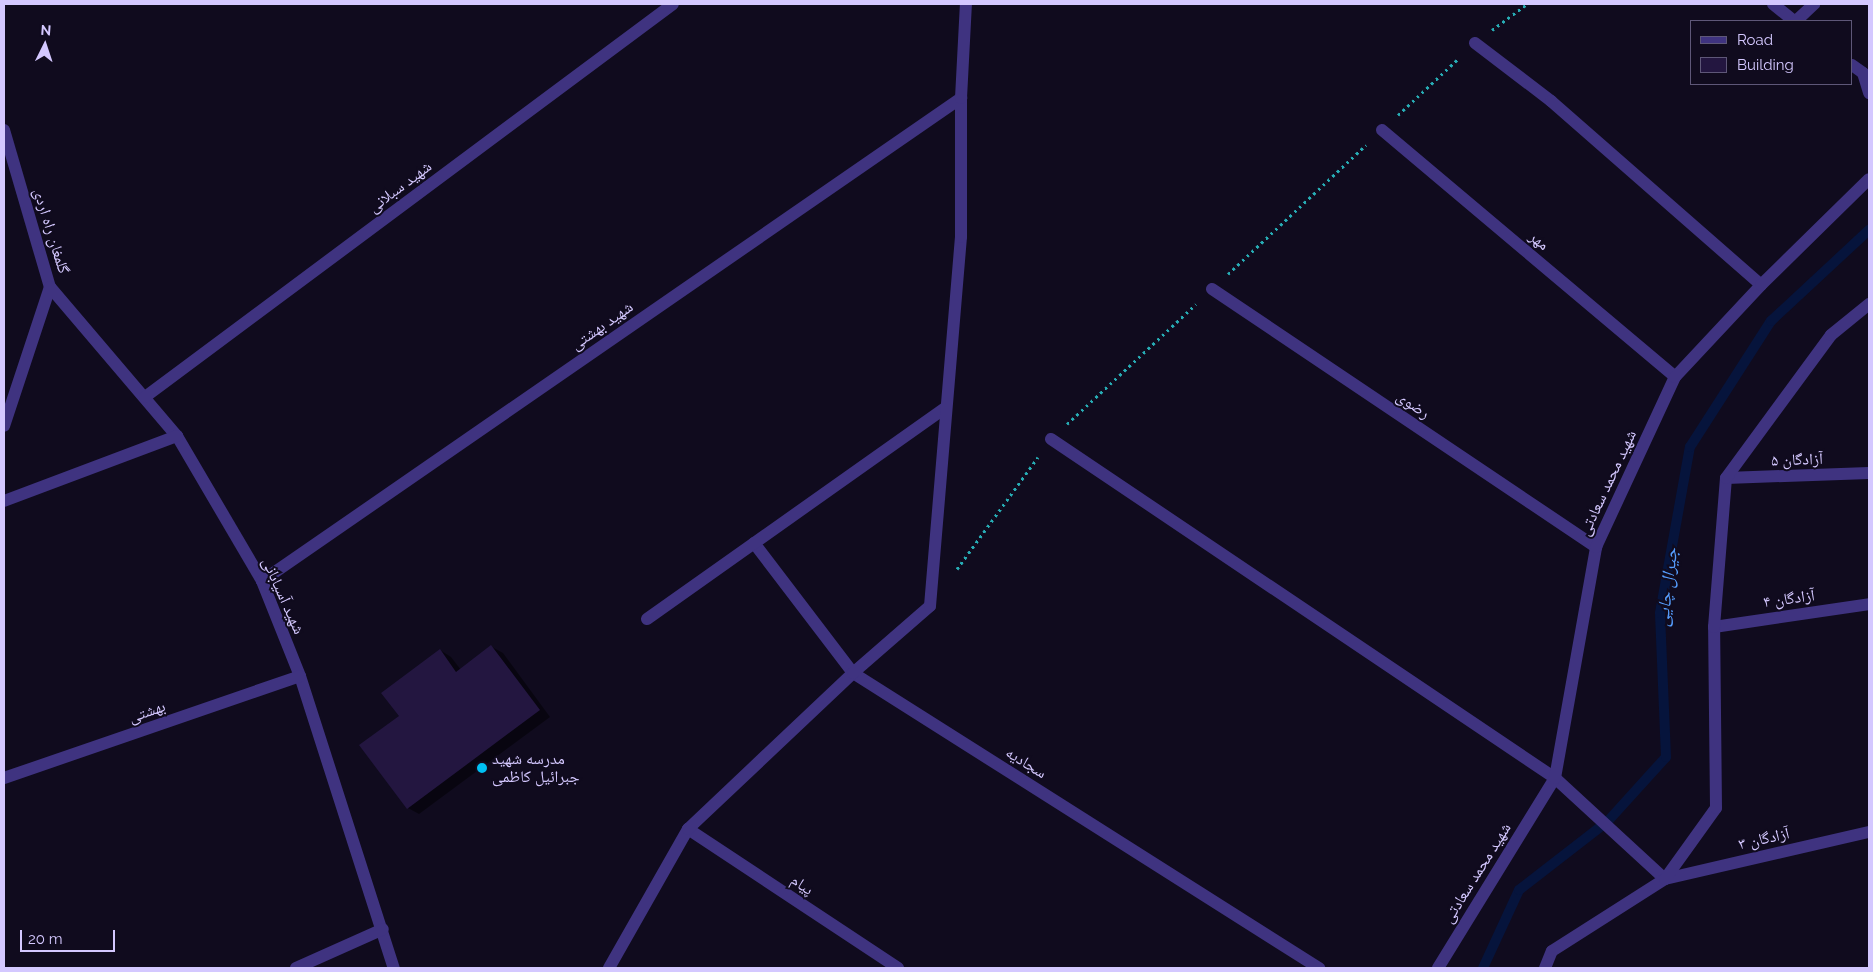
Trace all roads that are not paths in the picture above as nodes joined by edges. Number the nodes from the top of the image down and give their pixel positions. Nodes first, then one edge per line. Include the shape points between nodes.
1 (673, 4) edge
2 (966, 4) edge
3 (1773, 4) edge
4 (1814, 4) edge
5 (1794, 20) edge
6 (1796, 20) edge
7 (1475, 43) dead end
8 (1853, 66) edge
9 (1869, 94) edge
10 (961, 98) junction
11 (4, 130) edge
12 (1382, 130) dead end
13 (1869, 179) edge
14 (1762, 285) junction
15 (50, 286) junction
16 (1212, 290) dead end
17 (1869, 304) edge
18 (1675, 376) junction
19 (146, 397) junction
20 (945, 408) junction
21 (4, 426) edge
22 (177, 436) junction
23 (1052, 438) dead end
24 (1869, 473) edge
25 (1726, 478) junction
26 (4, 501) edge
27 (754, 543) junction
28 (1596, 548) junction
29 (262, 581) junction
30 (1869, 604) edge
31 (647, 619) dead end
32 (1714, 627) junction
33 (853, 673) junction
34 (300, 676) junction
35 (4, 778) edge
36 (1556, 778) junction
37 (688, 829) junction
38 (1869, 832) edge
39 (1665, 879) junction
40 (382, 929) junction
41 (296, 968) edge
42 (394, 968) edge
43 (609, 968) edge
44 (898, 968) edge
45 (1319, 968) edge
46 (1438, 968) edge
47 (1545, 968) edge

1 - 19 street, شهید سبلانی
2 - 10 street
3 - 5 street
4 - 6 street
7 - 14 street via 1551,102
8 - 9 street via 1863,73
10 - 20 street via 961,237
10 - 29 street, شهید بهشتی
11 - 15 street, گلمغان راه اردی
12 - 18 street, مهر
13 - 14 street, شهید محمد سعادتی
14 - 18 street, شهید محمد سعادتی
15 - 19 street, شهید آسیابانی
15 - 21 street, گلمغان راه اردی
16 - 28 street, رضوی
17 - 25 street via 1831,335
18 - 28 street, شهید محمد سعادتی
19 - 22 street, شهید آسیابانی
20 - 27 street
20 - 33 street via 930,606
22 - 26 street
22 - 29 street, شهید آسیابانی
23 - 36 street
24 - 25 street, آزادگان ۵
25 - 32 street
27 - 31 street
27 - 33 street, سجادیه
28 - 36 street, شهید محمد سعادتی
29 - 34 street, شهید آسیابانی
30 - 32 street, آزادگان ۴
32 - 39 street via 1716,808
33 - 37 street
33 - 45 street, سجادیه
34 - 35 street, بهشتی
34 - 40 street, شهید آسیابانی
36 - 39 street
36 - 46 street, شهید محمد سعادتی
37 - 43 street
37 - 44 street, پیام
38 - 39 street, آزادگان ۳
39 - 47 street via 1552,951
40 - 41 street
40 - 42 street, شهید آسیابانی

